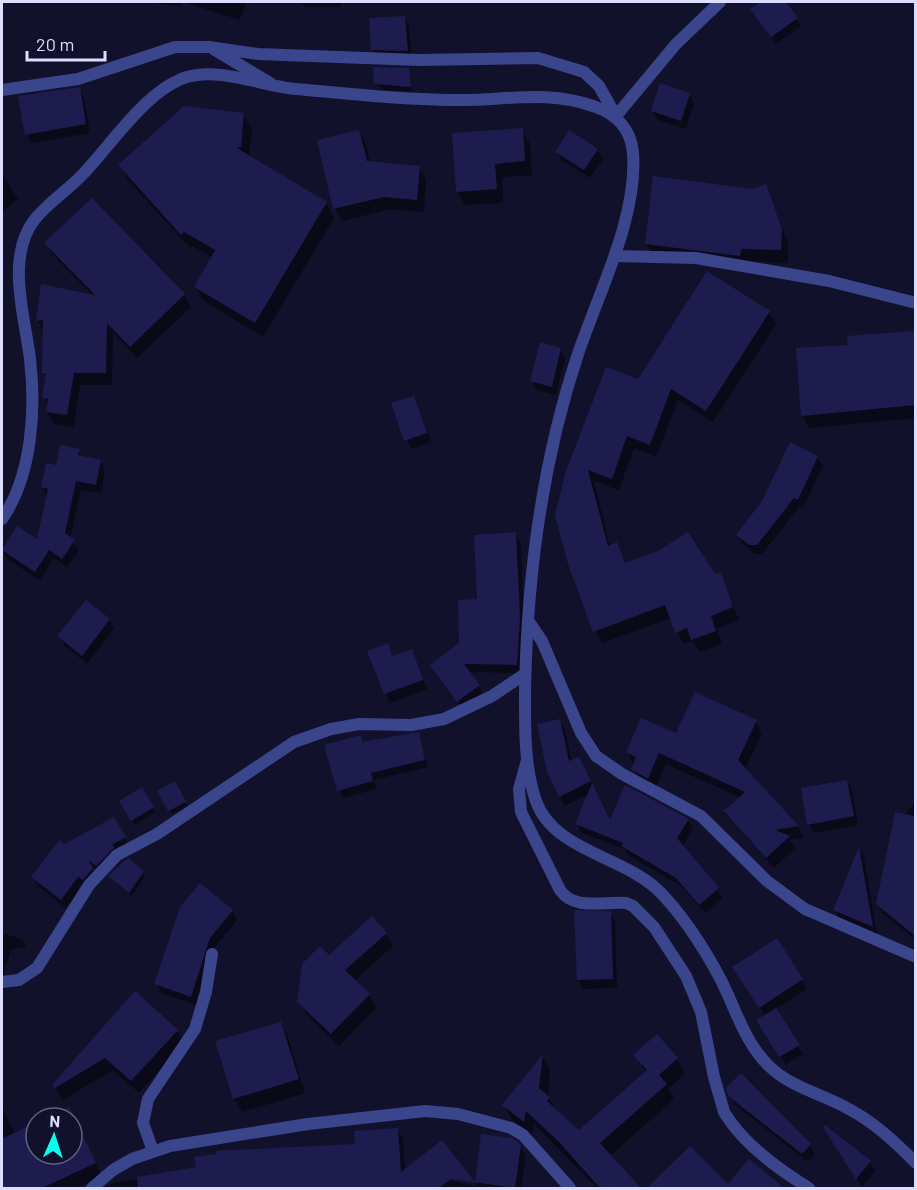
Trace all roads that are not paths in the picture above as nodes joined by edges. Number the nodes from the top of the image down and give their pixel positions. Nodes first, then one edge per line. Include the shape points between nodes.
1 (720, 2) edge
2 (209, 47) junction
3 (275, 86) junction
4 (2, 90) edge
5 (616, 116) junction
6 (615, 255) junction
7 (915, 303) edge
8 (2, 519) edge
9 (529, 621) junction
10 (525, 674) junction
11 (527, 760) junction
12 (212, 954) dead end
13 (915, 957) edge
14 (2, 982) edge
15 (153, 1151) junction
16 (915, 1163) edge
17 (92, 1188) edge
18 (570, 1188) edge
19 (809, 1188) edge

1 - 5 street via 676,44
2 - 3 street
2 - 4 street via 175,46 78,79
2 - 5 street via 258,54 396,59 538,58 584,72 599,86
3 - 5 street via 464,100 536,95 579,102
3 - 8 street via 208,75 179,80 134,118 81,177 31,223 20,267 30,359 31,418 21,481
5 - 6 street via 628,133 633,152 632,178
6 - 7 street via 696,258 829,281
6 - 9 street via 558,416 546,470
9 - 10 street
9 - 13 street via 542,641 581,733 596,756 701,816 766,880 805,909
10 - 11 street
10 - 14 street via 485,700 444,719 411,725 359,724 294,742 157,834 117,855 89,885 38,968 19,980
11 - 16 street via 535,798 558,834 645,878 674,907 719,978 747,1038 769,1066 783,1078 864,1117
11 - 19 street via 519,789 521,812 560,890 578,903 626,903 654,927 695,994 728,1118 758,1150
12 - 15 street via 195,1029 148,1100 143,1123
15 - 17 street via 113,1170
15 - 18 street via 308,1124 425,1111 458,1114 511,1128

